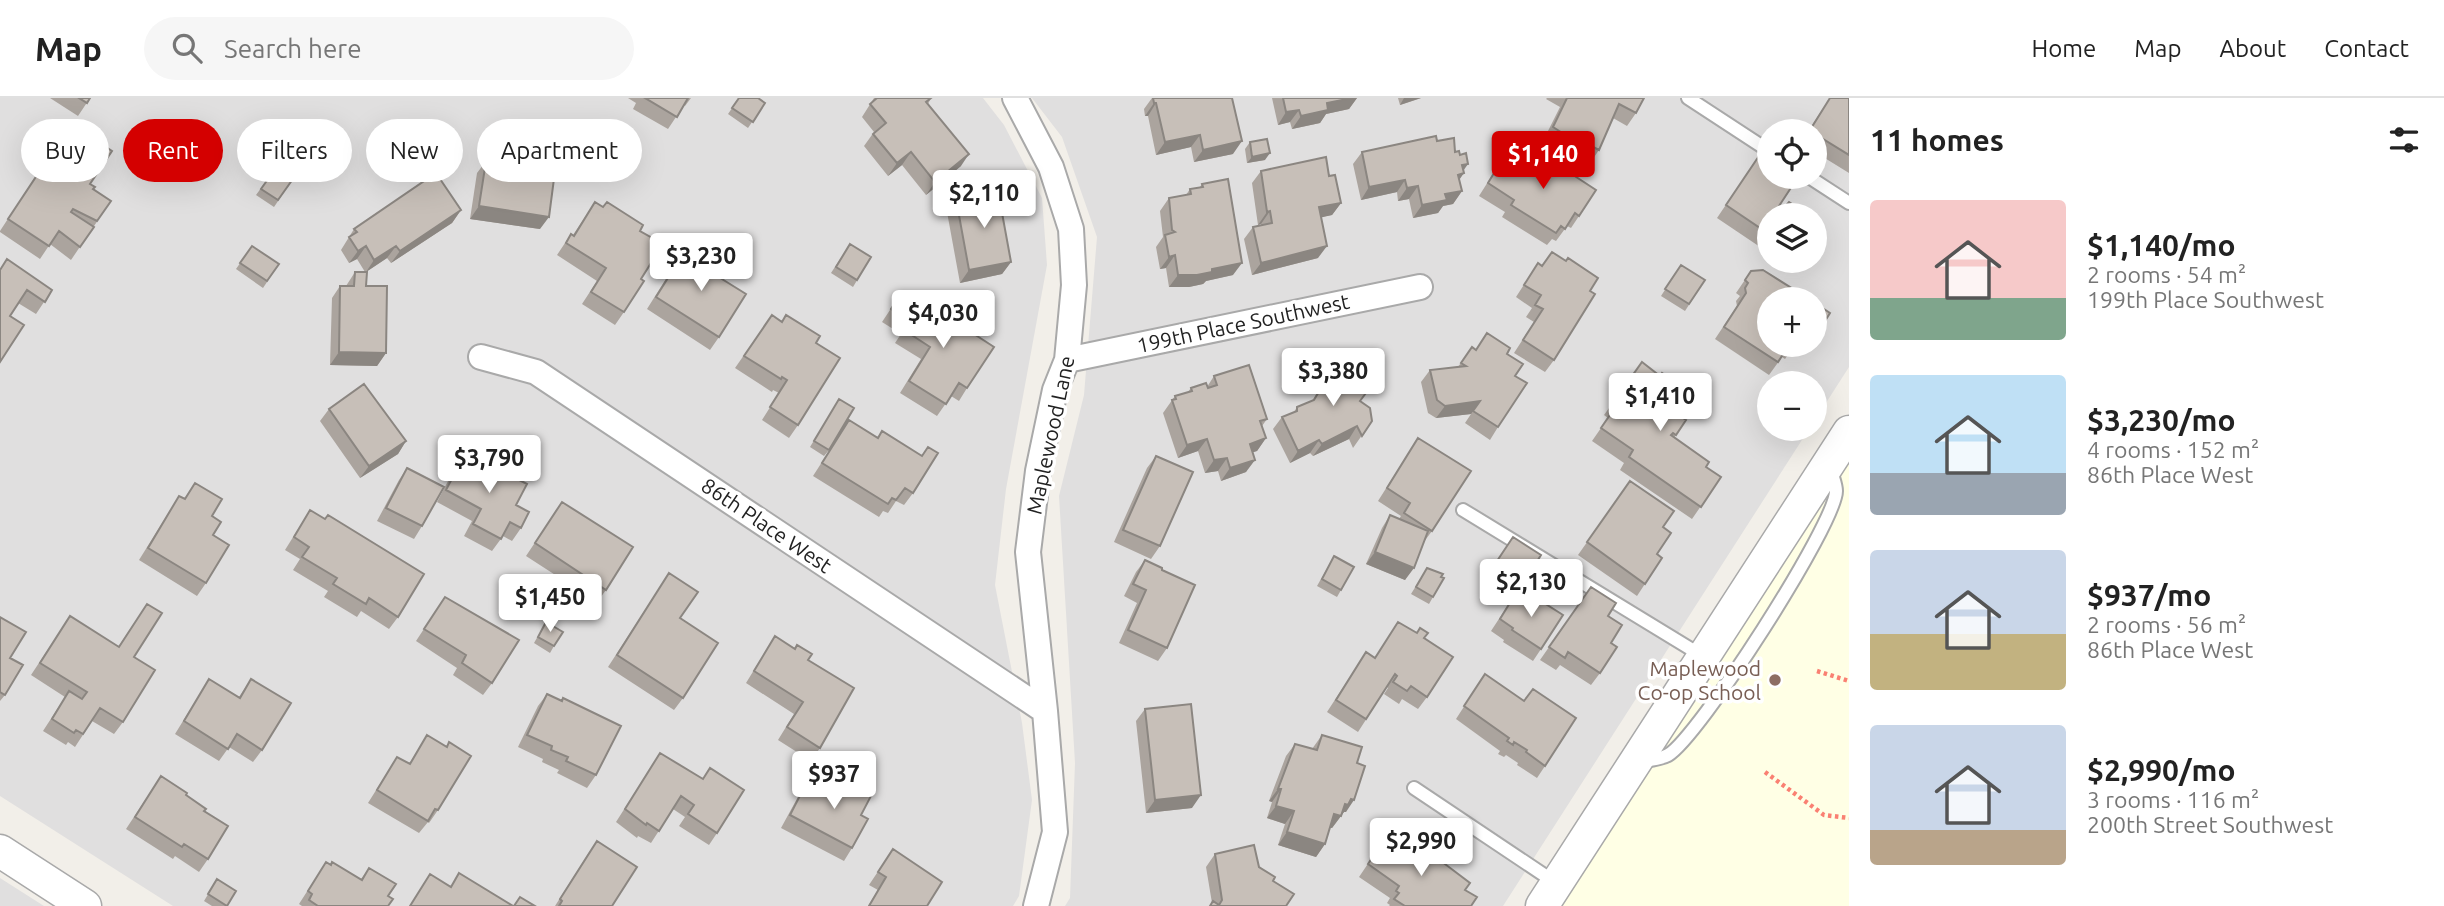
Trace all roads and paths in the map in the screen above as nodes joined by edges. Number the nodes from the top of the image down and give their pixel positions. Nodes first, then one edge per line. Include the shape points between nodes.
1 (1015, 98) edge
2 (1688, 98) edge
3 (1757, 143) edge
4 (1827, 189) edge
5 (1849, 203) edge
6 (1420, 287) dead end
7 (481, 357) dead end
8 (1067, 360) junction
9 (1849, 432) edge
10 (1829, 463) junction
11 (1462, 510) dead end
12 (1704, 657) junction
13 (1817, 671) dead end
14 (1849, 681) edge
15 (1045, 711) junction
16 (1635, 763) junction
17 (1765, 772) dead end
18 (1414, 788) dead end
19 (1849, 818) edge
20 (0, 851) edge
21 (1549, 894) edge
22 (85, 906) edge
23 (1036, 906) edge

1 - 8 street, Maplewood Lane via 1051,167 1071,229 1074,285
2 - 3 lane
4 - 5 lane
6 - 8 street, 199th Place Southwest
7 - 15 street, 86th Place West via 536,372
8 - 15 street, Maplewood Lane via 1055,390 1038,471 1028,552
9 - 10 street
10 - 12 street
10 - 16 lane via 1836,492 1822,528 1731,678 1692,732 1668,755
11 - 12 lane
12 - 16 street
13 - 14 path
15 - 23 street, Maplewood Lane via 1055,832
16 - 21 street
17 - 19 path via 1824,815
18 - 21 lane
20 - 22 street

